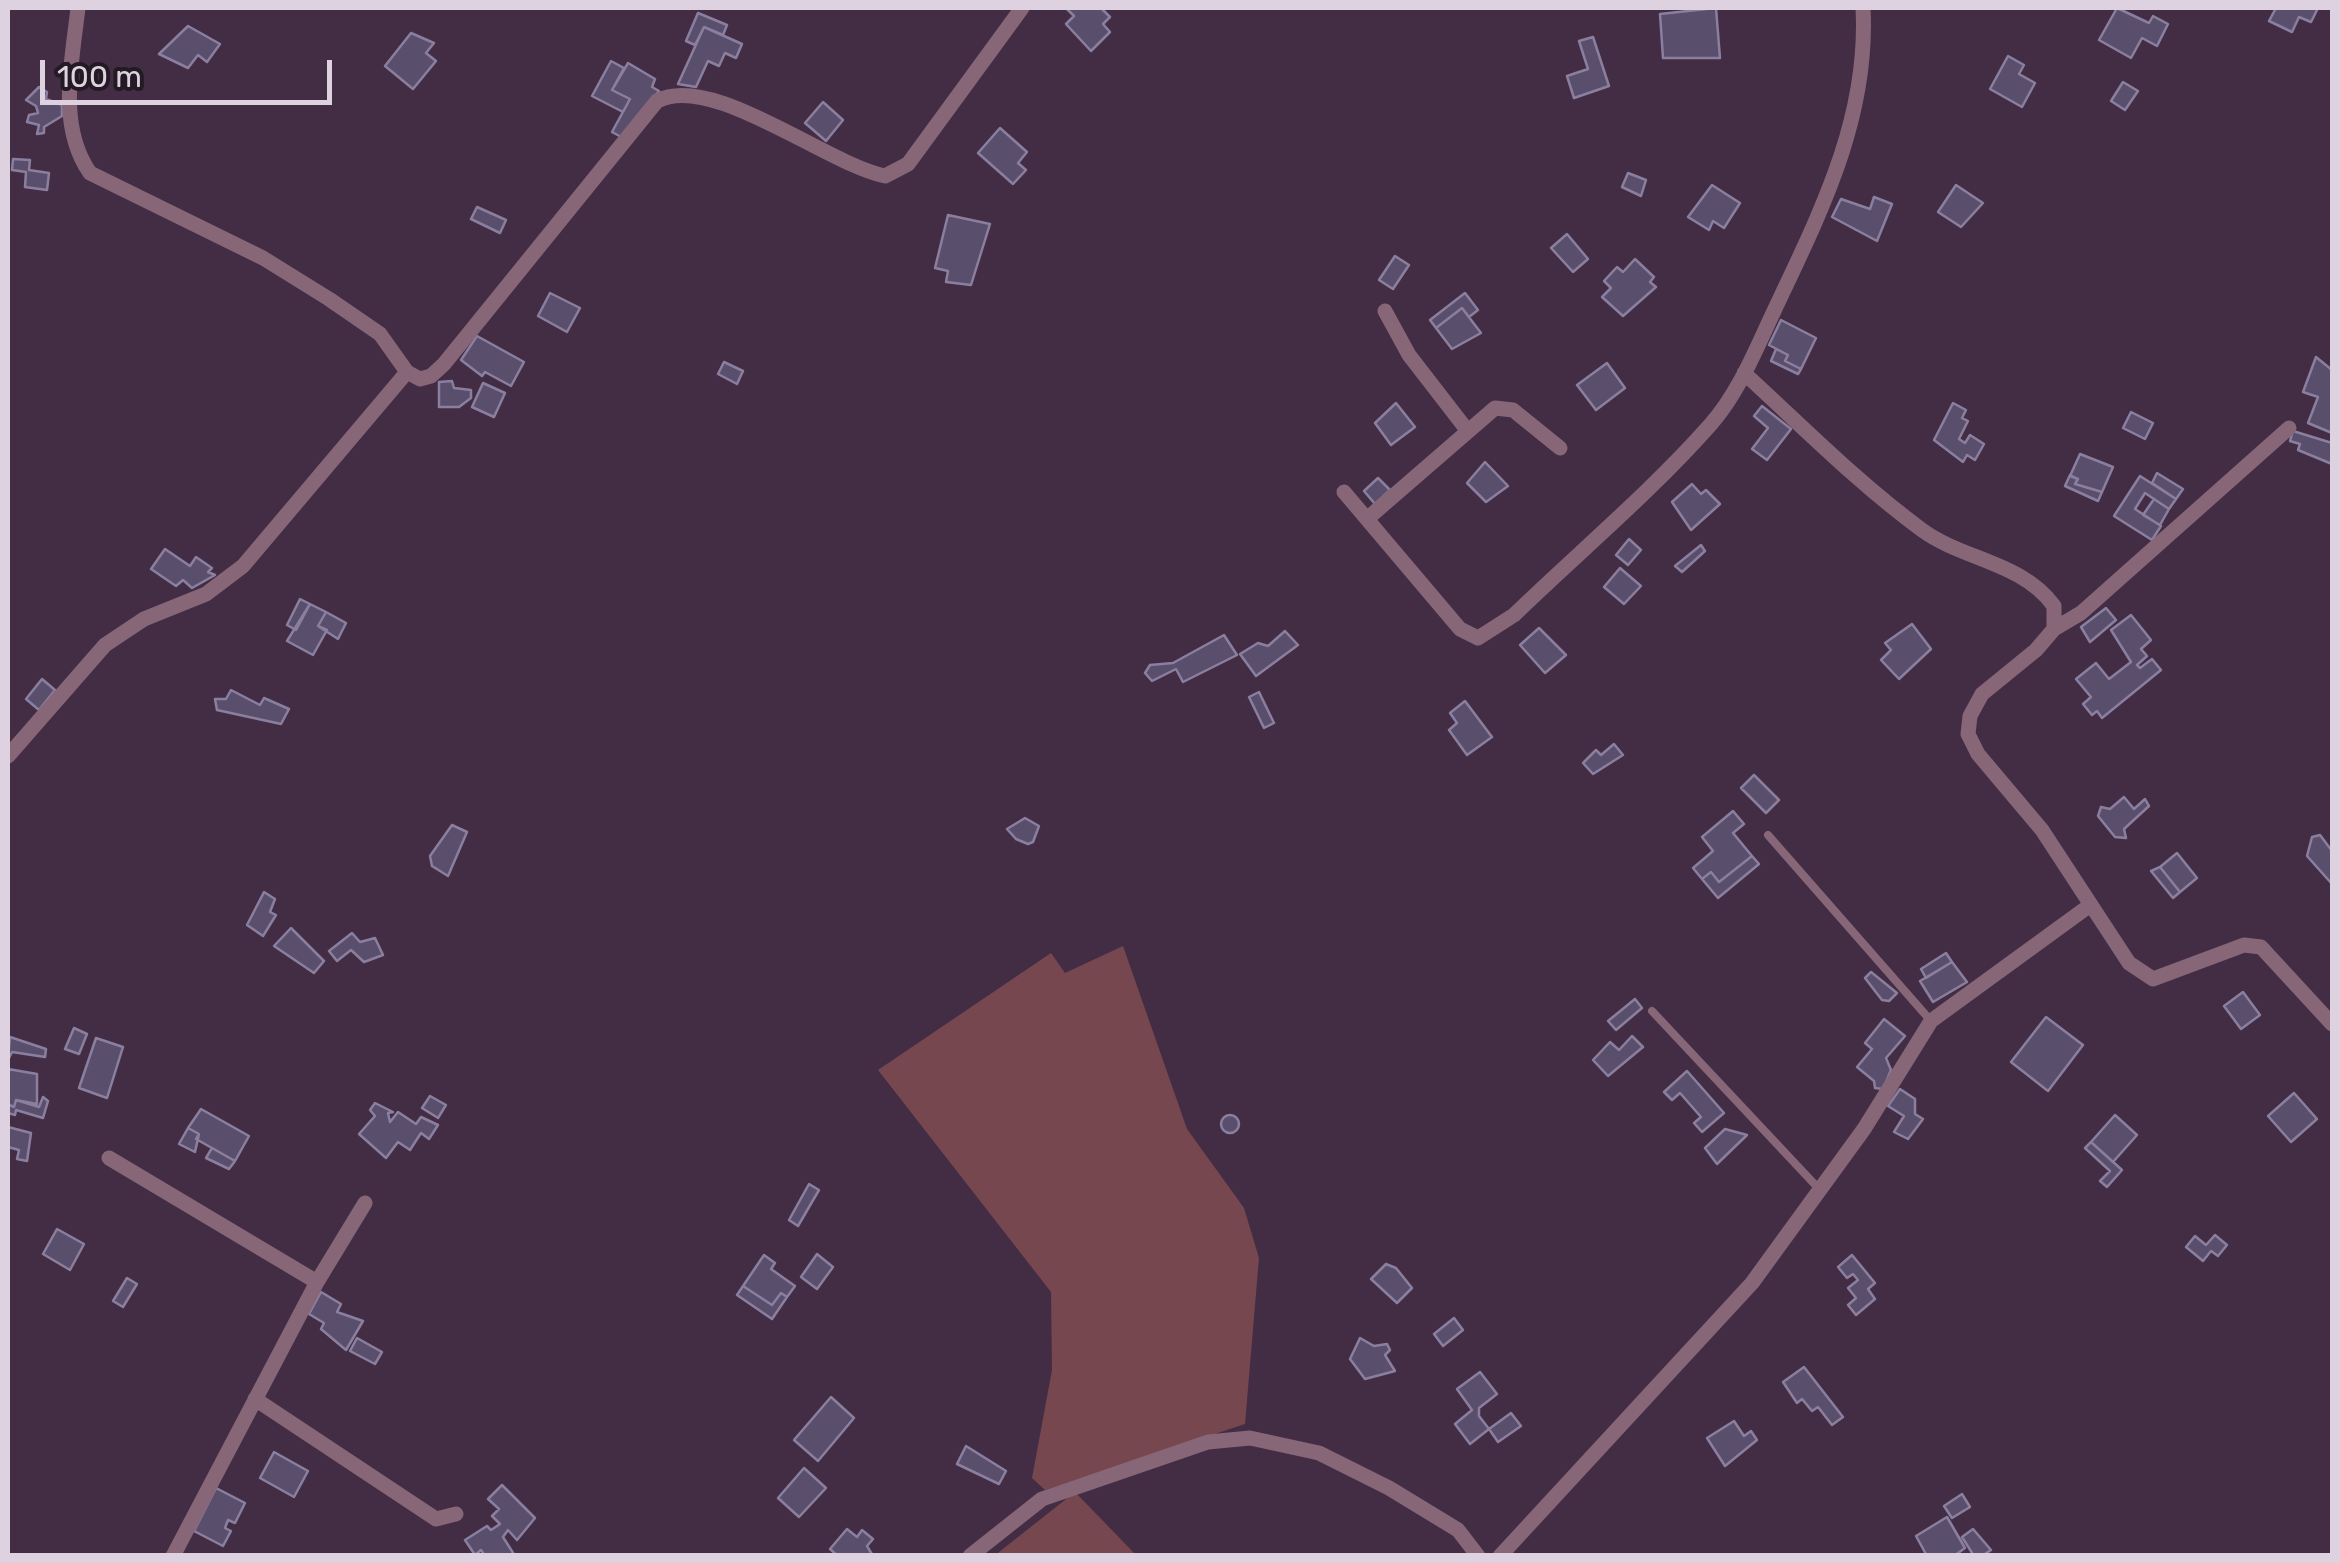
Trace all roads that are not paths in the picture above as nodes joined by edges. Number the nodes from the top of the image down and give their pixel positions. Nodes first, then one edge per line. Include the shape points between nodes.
1 (78, 8) edge
2 (1022, 8) edge
3 (1863, 8) edge
4 (1385, 311) dead end
5 (407, 372) junction
6 (1744, 374) junction
7 (2289, 428) dead end
8 (1466, 430) junction
9 (1560, 448) dead end
10 (1344, 492) dead end
11 (1368, 518) junction
12 (2054, 628) junction
13 (8, 756) edge
14 (1768, 834) dead end
15 (2089, 906) junction
16 (1652, 1012) dead end
17 (1931, 1021) junction
18 (2332, 1024) edge
19 (110, 1158) dead end
20 (1820, 1190) junction
21 (365, 1203) dead end
22 (317, 1282) junction
23 (255, 1399) junction
24 (456, 1514) dead end
25 (174, 1556) edge
26 (970, 1556) edge
27 (1478, 1556) edge
28 (1500, 1556) edge

1 - 5 street via 70,120 75,151 90,172 330,299 380,334
2 - 5 street via 908,164 885,176 715,100 679,94 656,101 444,364 420,379
3 - 6 street via 1862,64 1841,165
4 - 8 street
5 - 13 street via 243,566 206,594 144,619 105,644
6 - 11 street via 1713,422 1514,615 1478,638 1460,629
6 - 12 street via 1926,534 1994,562 2046,596 2057,618
7 - 12 street via 2082,613
8 - 9 street via 1495,408 1512,410
8 - 11 street
10 - 11 street
12 - 15 street via 1982,694 1968,734 2042,830
14 - 17 lane
15 - 17 street
15 - 18 street via 2128,964 2146,978 2244,946 2261,947
16 - 20 lane
17 - 20 street
19 - 22 street
20 - 28 street via 1752,1284
21 - 22 street
22 - 23 street
23 - 24 street via 436,1518
23 - 25 street
26 - 27 street via 1042,1498 1208,1442 1250,1438 1320,1453 1389,1488 1458,1530

